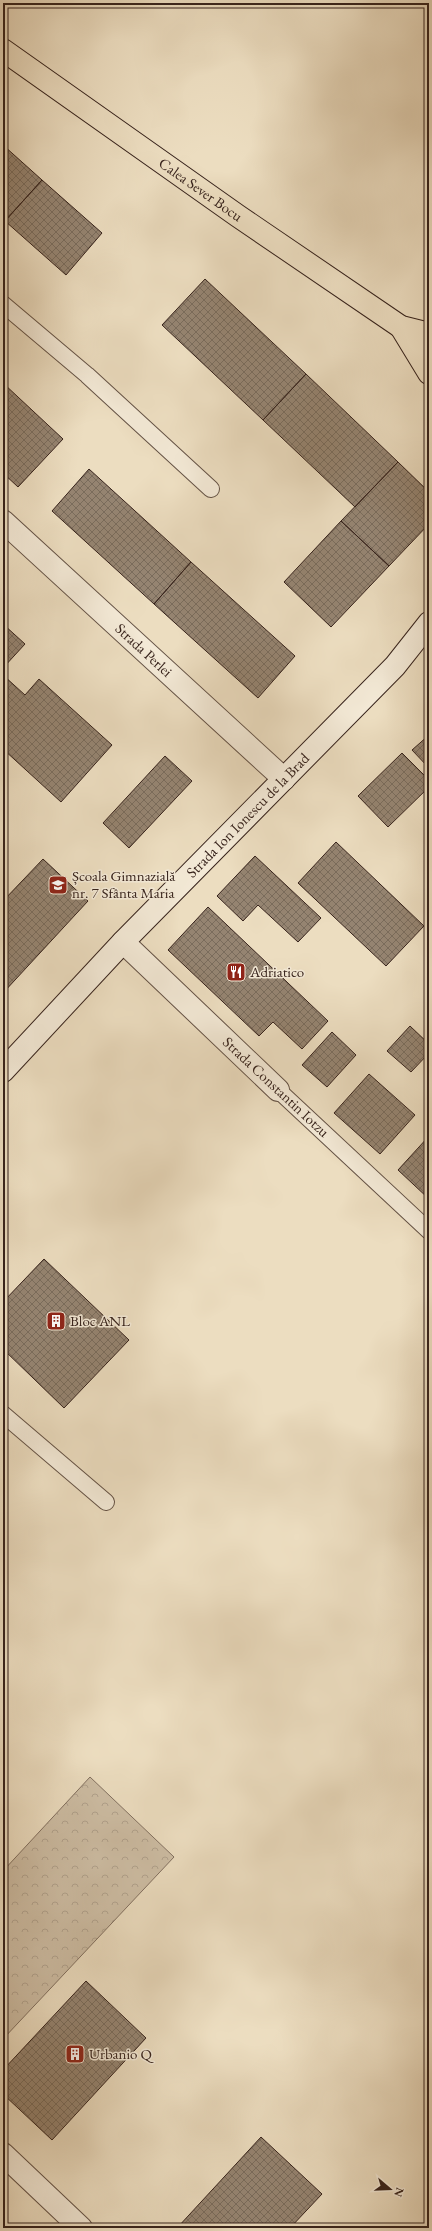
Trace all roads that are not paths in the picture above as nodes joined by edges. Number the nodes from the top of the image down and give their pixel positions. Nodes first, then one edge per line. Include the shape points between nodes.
1 (3, 50) edge
2 (3, 304) edge
3 (401, 327) junction
4 (429, 334) edge
5 (429, 373) edge
6 (211, 490) dead end
7 (3, 521) edge
8 (429, 623) edge
9 (429, 642) edge
10 (395, 666) junction
11 (284, 779) junction
12 (123, 942) junction
13 (3, 1071) edge
14 (278, 1090) joint
15 (429, 1231) edge
16 (3, 1414) edge
17 (106, 1502) dead end
18 (3, 2154) edge
19 (81, 2228) edge

1 - 3 main road, Calea Sever Bocu via 238,216
2 - 6 lane via 87,376
3 - 4 main road, Calea Sever Bocu
3 - 5 main road, Calea Sever Bocu
7 - 11 street, Strada Perlei
8 - 10 street, Strada Ion Ionescu de la Brad
9 - 10 street, Strada Ion Ionescu de la Brad
10 - 11 street, Strada Ion Ionescu de la Brad
11 - 12 street, Strada Ion Ionescu de la Brad
12 - 13 street, Strada Ion Ionescu de la Brad
12 - 14 street, Strada Constantin Iotzu
14 - 15 lane, Strada Constantin Iotzu
16 - 17 lane
18 - 19 street

